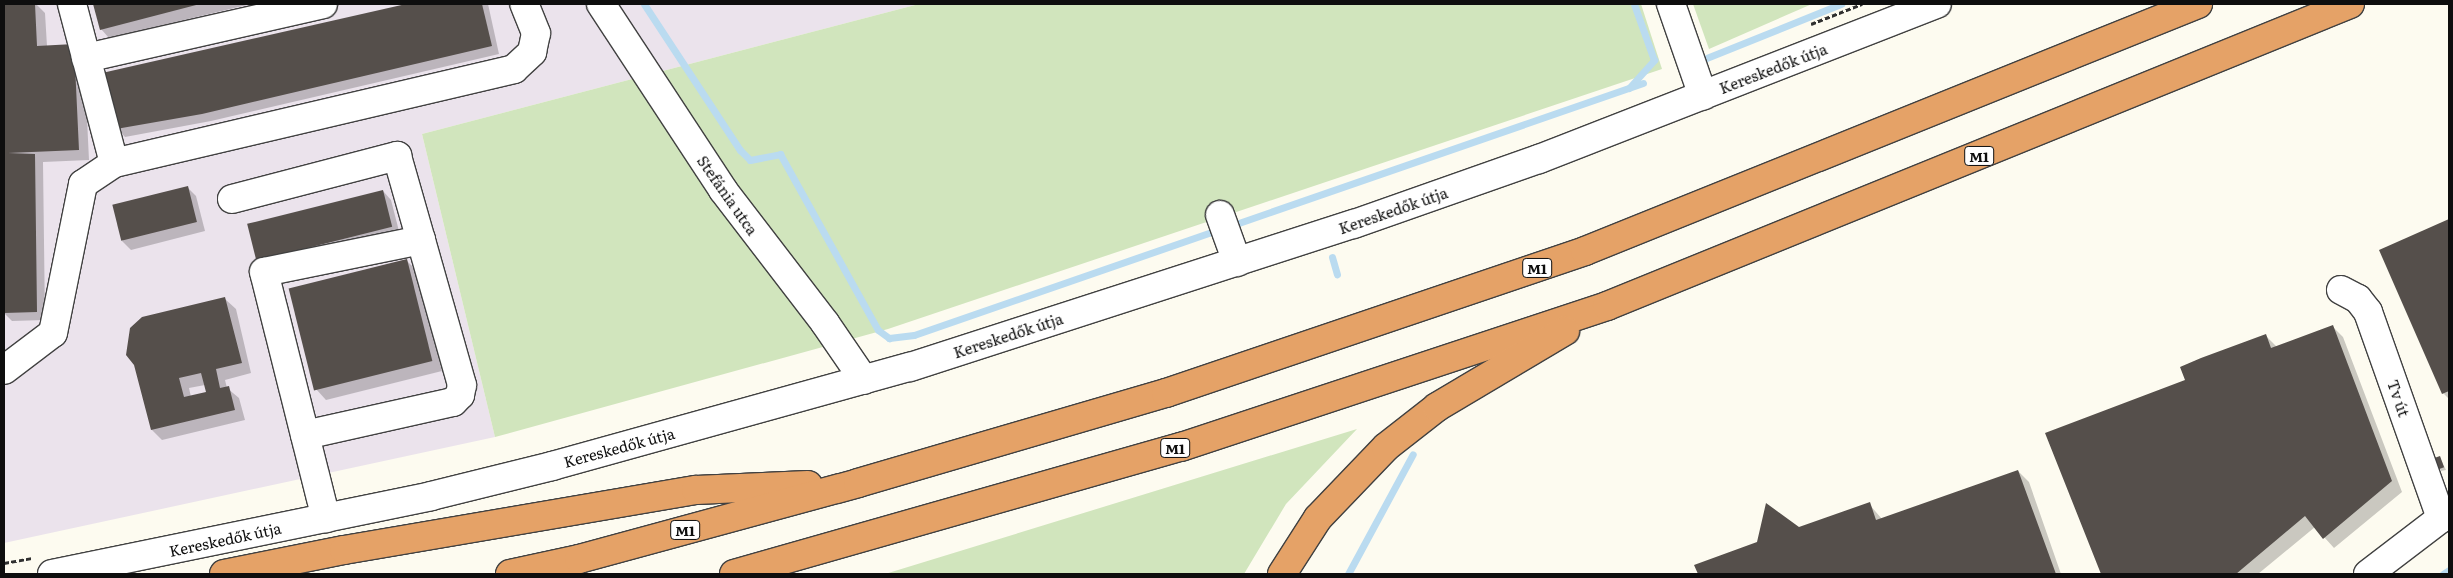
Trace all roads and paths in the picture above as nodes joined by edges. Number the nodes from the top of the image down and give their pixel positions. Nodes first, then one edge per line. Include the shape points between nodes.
1 (72, 4) edge
2 (323, 4) edge
3 (524, 4) edge
4 (601, 4) edge
5 (1672, 4) edge
6 (1937, 4) edge
7 (2198, 4) edge
8 (2350, 4) edge
9 (86, 58) junction
10 (1703, 96) junction
11 (114, 163) junction
12 (232, 200) dead end
13 (421, 240) junction
14 (2341, 290) dead end
15 (1607, 306) junction
16 (4, 370) edge
17 (864, 380) junction
18 (305, 436) junction
19 (858, 483) junction
20 (2445, 515) edge
21 (326, 518) junction
22 (52, 574) edge
23 (224, 574) edge
24 (510, 574) edge
25 (734, 574) edge
26 (1282, 574) edge
27 (2368, 574) edge

1 - 9 street
2 - 9 street
3 - 11 street via 536,33 532,52 514,69
4 - 17 street, Stefánia utca via 723,190 826,323
5 - 10 street
6 - 10 street, Kereskedők útja
7 - 19 highway, M1 via 1585,252 1166,394
8 - 15 highway, M1
9 - 11 street
10 - 17 street, Kereskedők útja via 1539,159 1229,239
11 - 16 street via 83,184 52,333
12 - 13 street via 398,156
13 - 18 street via 462,385 460,394 453,402
13 - 18 street via 264,272
14 - 20 street, Tv út via 2358,299 2368,312
15 - 25 highway, M1 via 1181,446
15 - 26 highway via 1436,407 1386,446 1318,518
17 - 21 street, Kereskedők útja via 552,466
18 - 21 street
19 - 23 highway via 696,490 344,550
19 - 24 highway, M1 via 579,559
20 - 27 street
21 - 22 street, Kereskedők útja

